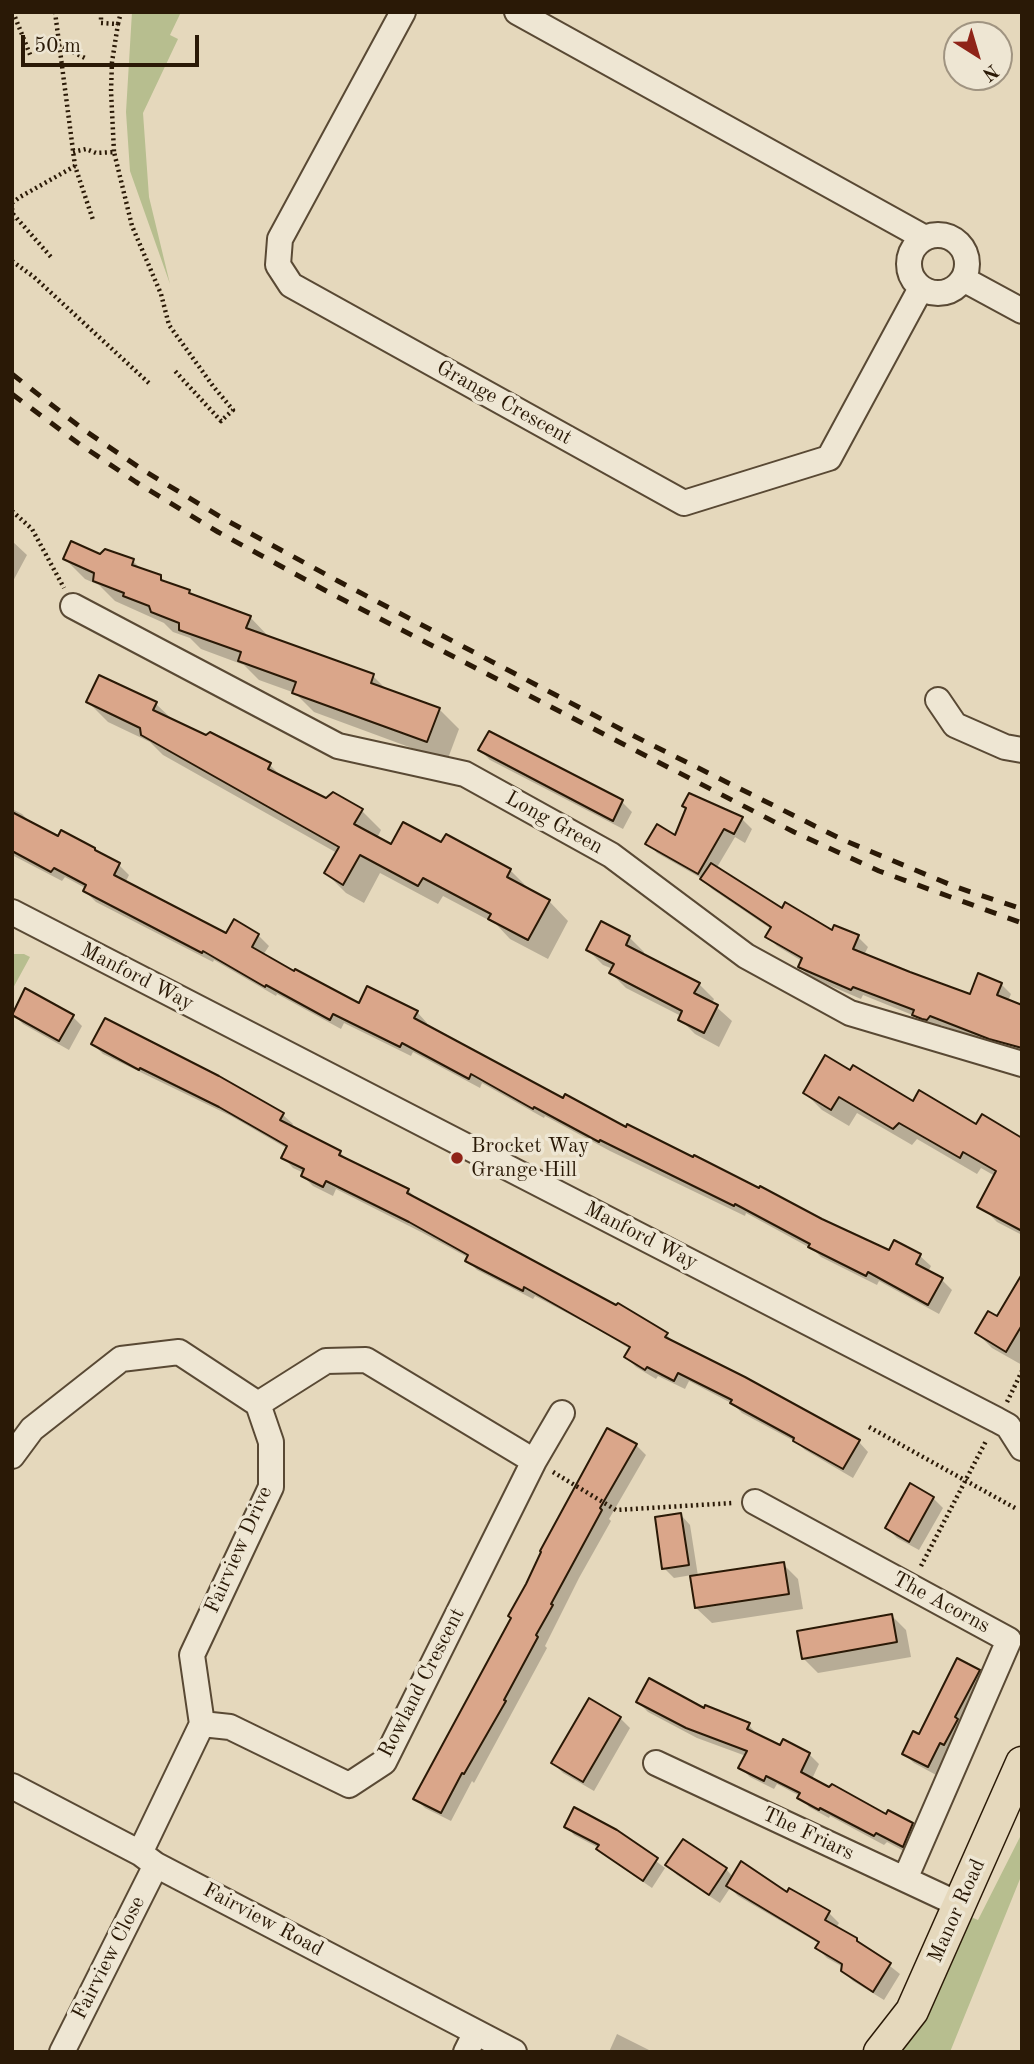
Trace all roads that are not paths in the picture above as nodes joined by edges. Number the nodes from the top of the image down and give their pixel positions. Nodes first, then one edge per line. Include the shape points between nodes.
1 (403, 12) edge
2 (517, 12) edge
3 (925, 238) junction
4 (963, 279) junction
5 (921, 288) junction
6 (1022, 311) edge
7 (73, 606) road end
8 (938, 700) dead end
9 (1022, 750) edge
10 (12, 912) edge
11 (1022, 1063) edge
12 (258, 1404) junction
13 (562, 1413) dead end
14 (1009, 1424) edge
15 (1022, 1448) edge
16 (12, 1456) edge
17 (534, 1461) junction
18 (755, 1502) road end
19 (202, 1724) junction
20 (656, 1763) dead end
21 (1022, 1763) edge
22 (12, 1786) edge
23 (148, 1859) junction
24 (905, 1880) junction
25 (960, 1905) junction
26 (471, 2042) edge
27 (62, 2052) edge
28 (514, 2052) edge
29 (880, 2052) edge

1 - 5 street, Grange Crescent via 280,239 278,265 291,285 684,503 829,458
2 - 3 street
3 - 4 street via 943,236 959,244 967,261
3 - 5 street via 909,262
4 - 5 street via 949,291
4 - 6 street
7 - 11 street, Long Green via 338,746 466,774 611,855 746,956 850,1013
8 - 9 street via 955,725
10 - 14 street, Manford Way
12 - 16 street via 179,1352 121,1359 32,1429
12 - 17 street via 326,1360 366,1360
12 - 19 street, Fairview Drive via 271,1442 271,1487 192,1655
13 - 17 street, Rowland Crescent
14 - 15 street
17 - 19 street, Rowland Crescent via 384,1762 349,1785 230,1727
18 - 24 street, The Acorns via 1009,1640
19 - 23 street
20 - 24 street, The Friars
21 - 25 main road, Manor Road
22 - 23 street, Fairview Road
23 - 26 street, Fairview Road
23 - 27 street, Fairview Close
24 - 25 street, The Friars
25 - 29 main road, Manor Road via 912,2011
26 - 28 street, Fairview Road

